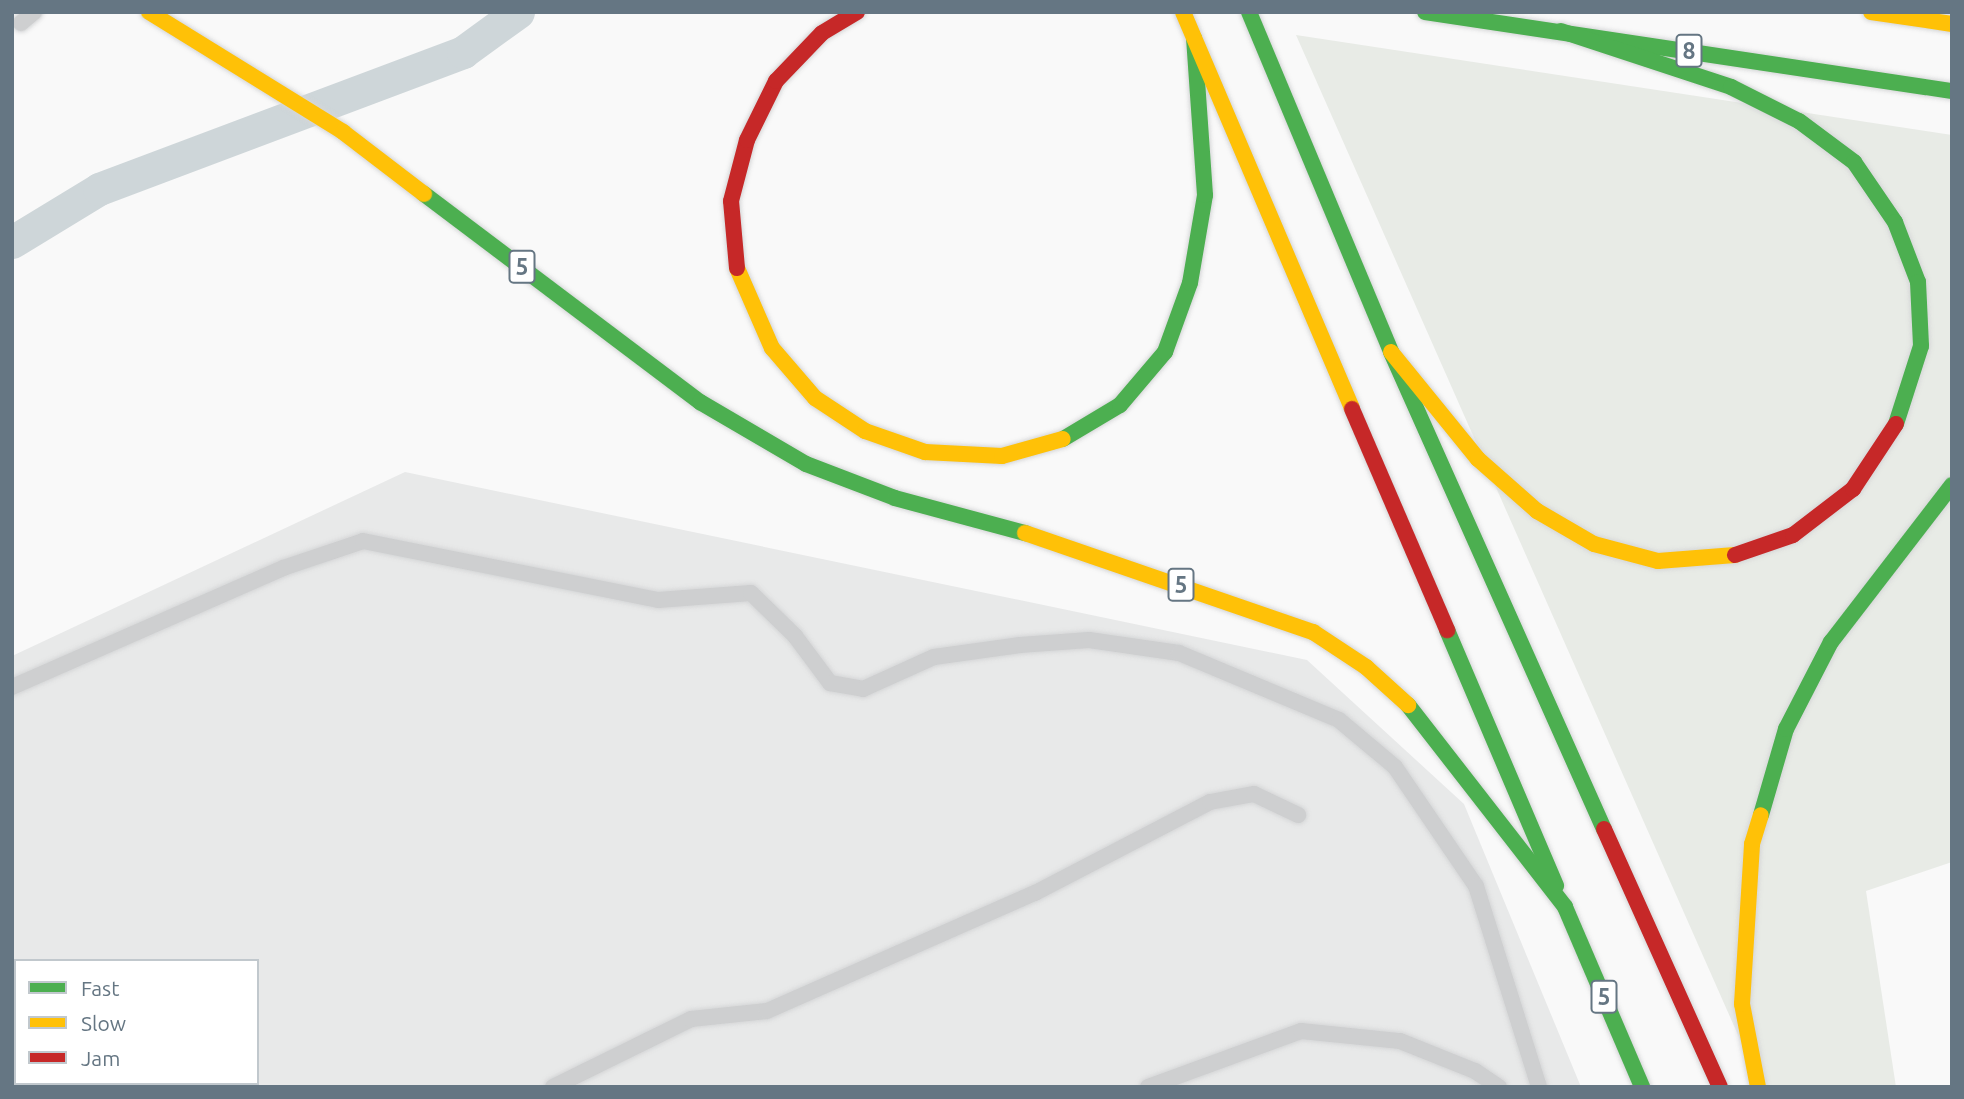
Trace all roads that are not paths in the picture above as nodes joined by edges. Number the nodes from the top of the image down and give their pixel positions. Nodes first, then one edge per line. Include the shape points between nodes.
1 (34, 12) edge
2 (149, 12) edge
3 (857, 12) edge
4 (1183, 12) edge
5 (1249, 12) edge
6 (1425, 12) edge
7 (1871, 12) edge
8 (20, 23) dead end
9 (1952, 24) edge
10 (1561, 32) junction
11 (1194, 38) junction
12 (1952, 91) edge
13 (1391, 352) junction
14 (1952, 485) edge
15 (12, 687) edge
16 (1298, 815) dead end
17 (1565, 907) junction
18 (553, 1087) edge
19 (1148, 1087) edge
20 (1499, 1087) edge
21 (1539, 1087) edge
22 (1642, 1087) edge
23 (1720, 1087) edge
24 (1758, 1087) edge

1 - 8 lane
2 - 17 main road, 5 via 343,132 700,402 806,464 895,498 1048,539 1313,632 1366,667 1409,706
3 - 11 main road via 822,33 776,81 747,140 731,201 737,276 772,348 815,398 865,431 926,452 1002,456 1064,439 1120,405 1165,352 1190,283 1205,195
4 - 11 main road
5 - 13 main road
6 - 10 main road, 8
7 - 9 main road
10 - 12 main road, 8
10 - 13 main road via 1731,87 1799,121 1854,162 1895,222 1918,282 1922,346 1898,422 1853,489 1793,535 1728,557 1658,561 1594,544 1537,511 1478,459
11 - 17 main road
13 - 23 main road
14 - 24 main road via 1831,642 1786,729 1752,844 1742,1004
15 - 21 lane via 283,568 363,541 658,600 751,593 795,636 831,683 863,690 934,657 1020,645 1089,640 1179,653 1339,720 1395,767 1476,886
16 - 18 lane via 1254,794 1210,802 1035,893 767,1011 691,1019
17 - 22 main road, 5
19 - 20 lane via 1301,1031 1400,1041 1475,1071

